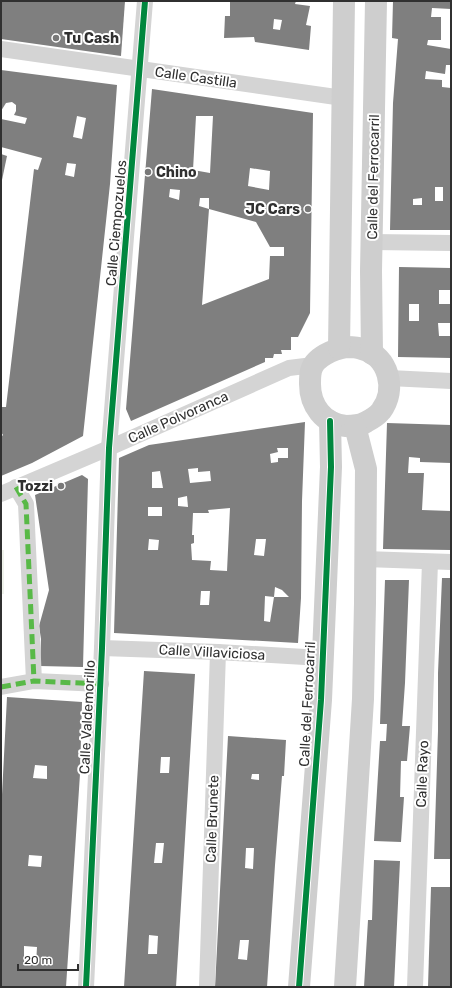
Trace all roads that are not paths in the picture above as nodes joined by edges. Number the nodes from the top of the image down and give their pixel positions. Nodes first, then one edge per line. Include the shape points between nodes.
1 (145, 1) edge
2 (344, 1) edge
3 (376, 1) edge
4 (1, 49) edge
5 (141, 69) junction
6 (343, 98) junction
7 (372, 242) junction
8 (451, 243) edge
9 (339, 348) junction
10 (372, 354) junction
11 (313, 365) junction
12 (389, 378) junction
13 (451, 381) edge
14 (330, 421) junction
15 (355, 426) junction
16 (109, 448) junction
17 (16, 488) junction
18 (1, 494) edge
19 (365, 559) junction
20 (430, 562) junction
21 (451, 562) edge
22 (102, 648) junction
23 (218, 652) junction
24 (322, 658) junction
25 (34, 680) junction
26 (101, 684) junction
27 (1, 687) edge
28 (86, 987) edge
29 (207, 987) edge
30 (299, 987) edge
31 (345, 987) edge
32 (415, 987) edge

1 - 5 street, Calle Ciempozuelos
2 - 6 street
3 - 7 street, Calle del Ferrocarril
4 - 5 street, Calle Castilla
5 - 6 street, Calle Castilla
5 - 16 street, Calle Ciempozuelos
6 - 9 street
7 - 8 street
7 - 10 street, Calle del Ferrocarril
9 - 10 street via 362,349
9 - 11 street
10 - 12 street via 380,360
11 - 14 street via 310,372 310,393 313,403
11 - 16 street, Calle Polvoranca via 289,368
12 - 13 street
12 - 15 street via 388,397 381,412 363,424
14 - 15 street
14 - 24 street, Calle del Ferrocarril via 332,467
15 - 19 street via 366,469
16 - 17 street, Calle Polvoranca
16 - 22 street, Calle Valdemorillo
17 - 18 street, Calle Polvoranca
17 - 25 street via 26,504
19 - 20 street
19 - 31 street via 363,699
20 - 21 street
20 - 32 street, Calle Rayo
22 - 23 street, Calle Villaviciosa
22 - 26 street, Calle Valdemorillo
23 - 24 street, Calle Villaviciosa
23 - 29 street, Calle Brunete
24 - 30 street, Calle del Ferrocarril
25 - 26 street
25 - 27 street
26 - 28 street, Calle Valdemorillo

